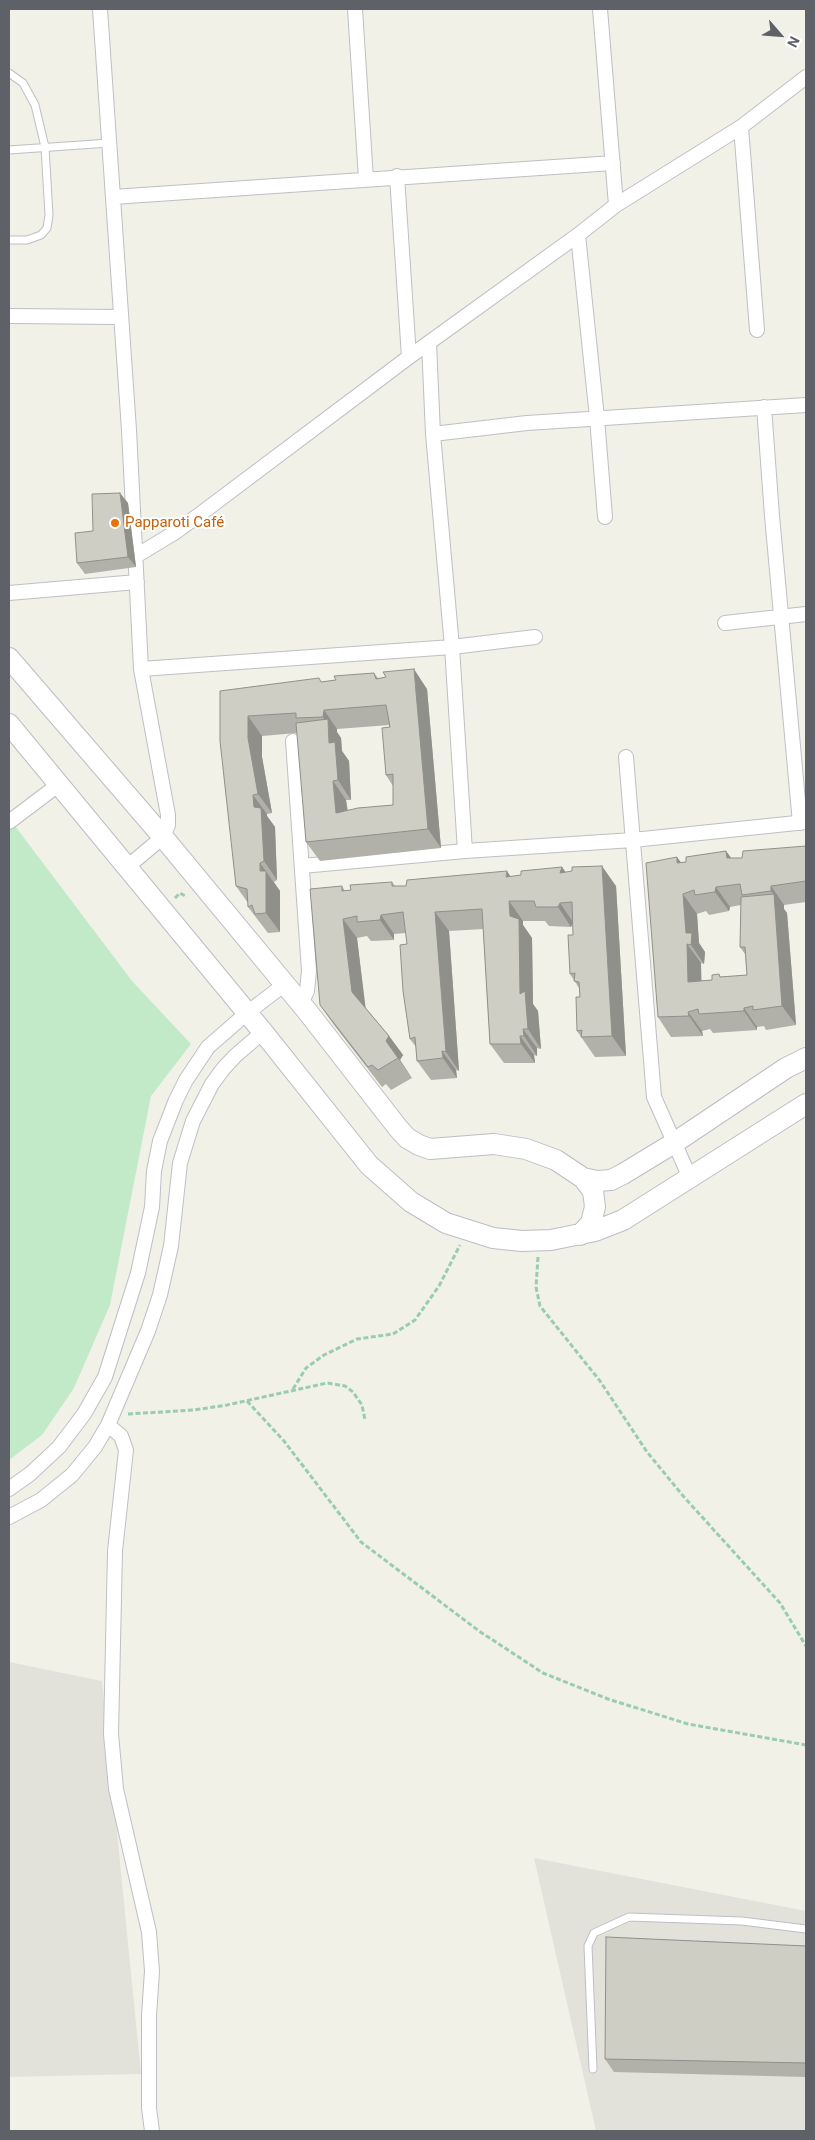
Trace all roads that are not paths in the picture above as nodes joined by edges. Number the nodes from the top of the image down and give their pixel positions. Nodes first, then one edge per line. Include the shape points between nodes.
1 (100, 9) edge
2 (354, 9) edge
3 (600, 9) edge
4 (9, 72) edge
5 (806, 77) edge
6 (741, 127) junction
7 (109, 143) junction
8 (45, 147) junction
9 (9, 150) edge
10 (613, 163) junction
11 (397, 176) junction
12 (366, 179) junction
13 (113, 198) junction
14 (616, 205) junction
15 (578, 235) junction
16 (9, 240) edge
17 (9, 316) edge
18 (121, 317) junction
19 (757, 330) dead end
20 (429, 343) junction
21 (409, 357) junction
22 (806, 404) edge
23 (764, 407) junction
24 (597, 418) junction
25 (433, 434) junction
26 (605, 517) dead end
27 (136, 556) junction
28 (137, 582) junction
29 (9, 593) edge
30 (806, 614) edge
31 (781, 617) junction
32 (725, 623) dead end
33 (535, 636) dead end
34 (452, 647) junction
35 (9, 658) edge
36 (141, 669) junction
37 (9, 724) edge
38 (293, 741) dead end
39 (626, 757) dead end
40 (58, 785) junction
41 (9, 822) edge
42 (803, 823) edge
43 (163, 837) junction
44 (633, 840) junction
45 (465, 851) junction
46 (302, 866) junction
47 (126, 868) junction
48 (285, 984) junction
49 (301, 1004) junction
50 (247, 1013) junction
51 (263, 1032) junction
52 (806, 1058) edge
53 (806, 1104) edge
54 (674, 1143) junction
55 (583, 1178) junction
56 (690, 1178) junction
57 (580, 1235) junction
58 (110, 1420) junction
59 (9, 1488) edge
60 (9, 1517) edge
61 (806, 1929) edge
62 (593, 2069) dead end
63 (152, 2131) edge

1 - 7 street
2 - 12 street
3 - 10 street
4 - 8 lane via 23,83 35,105
5 - 6 street
6 - 14 street
6 - 19 street
7 - 8 lane
7 - 13 street
8 - 9 lane
8 - 16 lane via 48,228 41,235 26,240
10 - 11 street
10 - 14 street
11 - 12 street
11 - 21 street
12 - 13 street
13 - 18 street
14 - 15 street
15 - 20 street
15 - 24 street
17 - 18 street
18 - 27 street
20 - 21 street
20 - 25 street
21 - 27 street via 199,515
22 - 23 street
23 - 24 street
23 - 31 street
24 - 25 street
24 - 26 street
25 - 34 street
27 - 28 street
28 - 29 street
28 - 36 street
30 - 31 street
31 - 32 street
31 - 42 street
33 - 34 street
34 - 36 street
34 - 45 street
35 - 43 street
36 - 43 street via 167,802 168,825
37 - 40 street
38 - 46 street
39 - 44 street
40 - 41 street
40 - 47 street
42 - 44 street
43 - 47 street
43 - 48 street
44 - 45 street
44 - 54 street via 654,1097
45 - 46 street
46 - 49 street via 309,972 307,991
47 - 50 street
48 - 49 street
48 - 50 street
49 - 55 street via 407,1138 430,1149 494,1144 526,1149 556,1160
50 - 51 street
50 - 59 street via 208,1048 186,1080 167,1120 158,1148 152,1208 138,1274 112,1358 95,1396 59,1447
51 - 57 street via 369,1165 428,1214 465,1231 493,1238 539,1241
51 - 58 street via 223,1069 194,1121 180,1163 171,1246 160,1295
52 - 54 street
53 - 56 street
54 - 55 street via 610,1180
54 - 56 street
55 - 57 street via 593,1191 595,1207 591,1223
56 - 57 street via 623,1220
58 - 60 street via 95,1447 72,1475 41,1500
58 - 63 street via 126,1450 115,1551 110,1734 116,1789 149,1932 152,1971 149,2108
61 - 62 lane via 742,1921 629,1917 594,1933 588,1946

